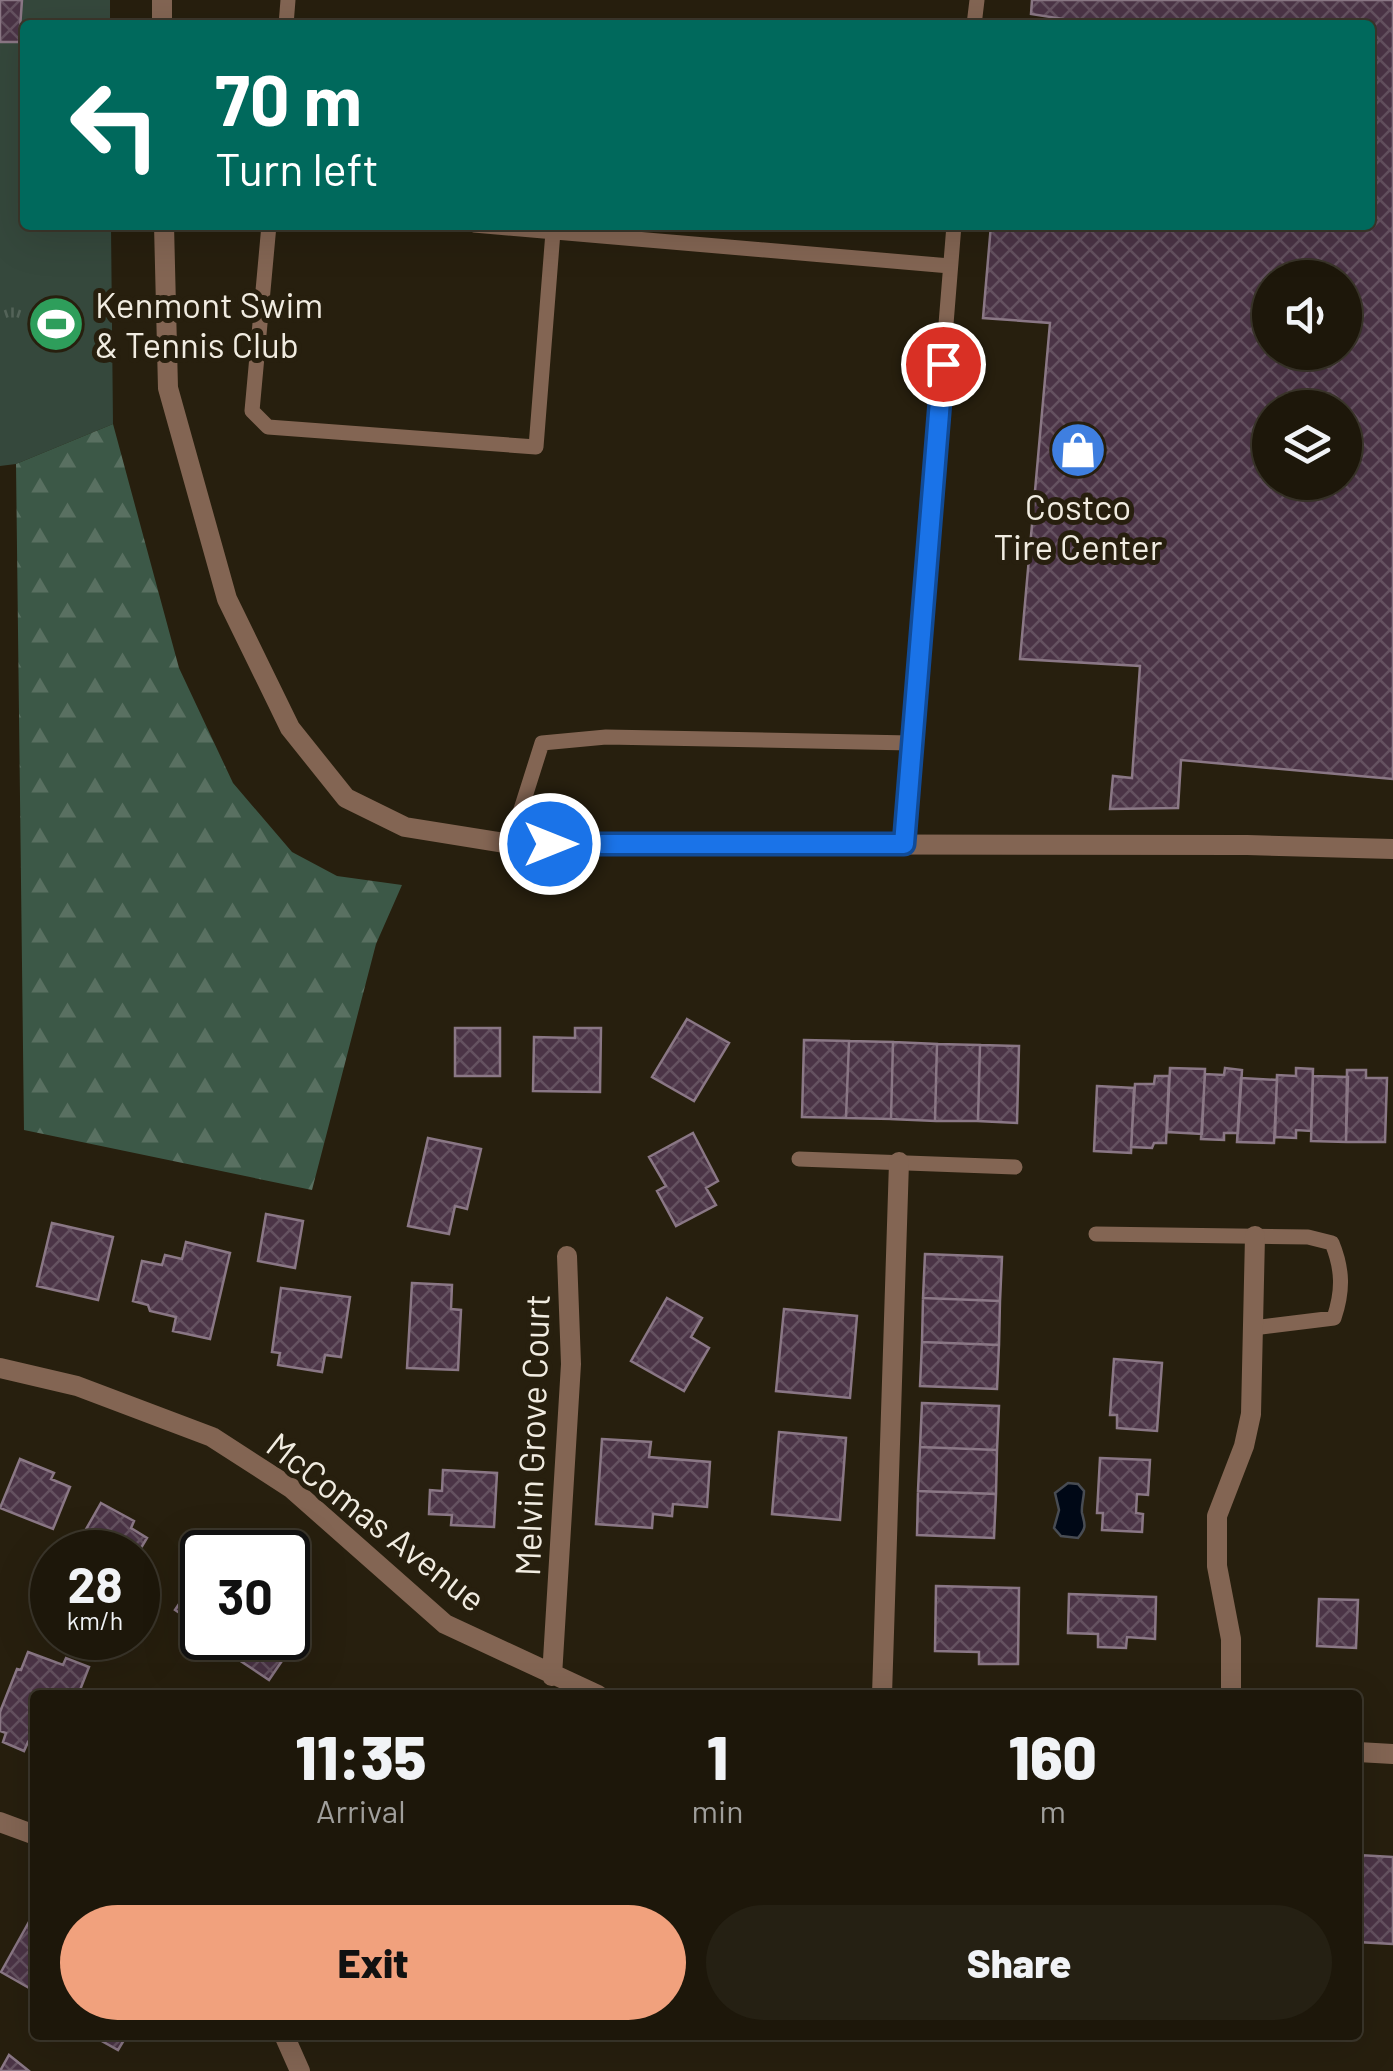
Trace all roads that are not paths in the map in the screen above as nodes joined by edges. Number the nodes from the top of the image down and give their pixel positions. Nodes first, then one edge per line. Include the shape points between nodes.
1 (164, 230) edge
2 (269, 230) edge
3 (530, 230) edge
4 (954, 230) edge
5 (552, 232) junction
6 (950, 266) junction
7 (911, 743) junction
8 (510, 844) junction
9 (904, 844) junction
10 (1393, 849) edge
11 (799, 1160) dead end
12 (899, 1162) junction
13 (1015, 1167) dead end
14 (1096, 1234) dead end
15 (1254, 1236) junction
16 (568, 1256) dead end
17 (1253, 1328) junction
18 (0, 1368) edge
19 (552, 1676) junction
20 (586, 1690) edge
21 (882, 1690) edge
22 (1231, 1690) edge
23 (1362, 1752) edge
24 (1393, 1754) edge
25 (0, 1822) edge
26 (30, 1833) edge
27 (286, 2040) edge
28 (300, 2071) edge

1 - 8 street via 168,388 227,599 290,728 346,798 404,827
2 - 5 lane via 252,411 268,427 536,447
3 - 5 lane
4 - 6 lane
5 - 6 lane
6 - 7 lane
7 - 8 lane via 606,737 542,743
7 - 9 lane
8 - 9 street
9 - 10 street
11 - 12 lane
12 - 13 lane
12 - 21 street
14 - 15 lane
15 - 17 street
15 - 17 lane via 1332,1244 1342,1296 1334,1318
16 - 19 street, Melvin Grove Court via 571,1364
17 - 22 street via 1244,1446 1217,1516 1216,1566 1231,1639
18 - 19 street, McComas Avenue via 77,1386 212,1437 291,1488 445,1624
19 - 20 street, McComas Avenue
23 - 24 street
25 - 26 street
27 - 28 street

